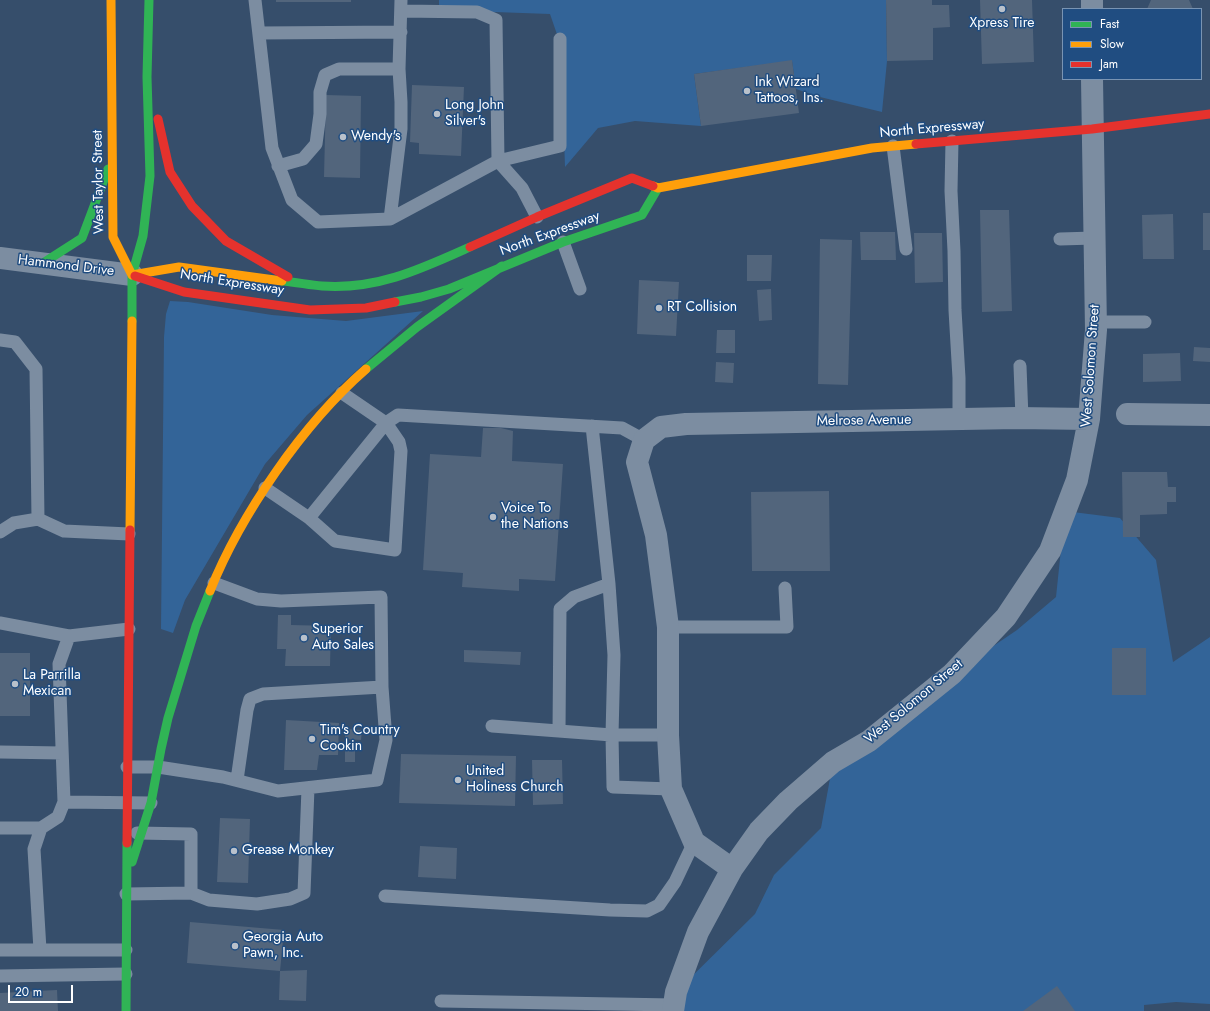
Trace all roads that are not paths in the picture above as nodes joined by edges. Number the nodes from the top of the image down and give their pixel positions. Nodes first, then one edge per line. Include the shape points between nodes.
1 (111, 0) edge
2 (149, 0) edge
3 (255, 0) edge
4 (401, 6) edge
5 (401, 32) junction
6 (259, 33) junction
7 (560, 39) dead end
8 (399, 69) junction
9 (147, 77) junction
10 (1092, 80) edge
11 (1210, 114) edge
12 (1092, 129) junction
13 (952, 141) junction
14 (892, 146) junction
15 (112, 159) junction
16 (498, 161) junction
17 (278, 166) junction
18 (658, 188) junction
19 (537, 217) junction
20 (390, 219) junction
21 (1094, 238) junction
22 (1060, 239) dead end
23 (563, 242) junction
24 (906, 249) dead end
25 (0, 258) edge
26 (43, 263) junction
27 (502, 266) junction
28 (132, 275) junction
29 (298, 282) junction
30 (580, 289) dead end
31 (1095, 322) junction
32 (1145, 322) dead end
33 (0, 340) edge
34 (1020, 366) dead end
35 (342, 393) junction
36 (1127, 414) dead end
37 (1210, 416) edge
38 (1022, 418) junction
39 (959, 419) junction
40 (1089, 419) junction
41 (386, 423) junction
42 (592, 426) junction
43 (644, 440) junction
44 (265, 488) junction
45 (308, 518) junction
46 (38, 519) junction
47 (0, 532) edge
48 (129, 534) junction
49 (214, 583) junction
50 (609, 584) junction
51 (785, 588) dead end
52 (0, 623) edge
53 (668, 627) junction
54 (129, 629) junction
55 (69, 636) junction
56 (382, 686) junction
57 (492, 726) dead end
58 (559, 731) junction
59 (612, 735) junction
60 (668, 736) junction
61 (0, 752) edge
62 (62, 753) junction
63 (127, 767) junction
64 (158, 767) junction
65 (236, 780) junction
66 (308, 788) junction
67 (671, 789) junction
68 (64, 802) junction
69 (127, 802) junction
70 (151, 803) junction
71 (0, 828) edge
72 (41, 828) junction
73 (126, 833) junction
74 (142, 833) junction
75 (694, 842) junction
76 (732, 869) junction
77 (126, 880) junction
78 (191, 893) junction
79 (126, 894) junction
80 (385, 896) dead end
81 (0, 950) edge
82 (40, 950) junction
83 (126, 950) junction
84 (126, 974) junction
85 (0, 976) edge
86 (441, 1001) dead end
87 (673, 1008) edge
88 (126, 1011) edge

1 - 15 main road, West Taylor Street
2 - 9 main road
3 - 6 lane
4 - 5 lane
4 - 16 lane via 477,12 496,20
5 - 6 lane
5 - 8 lane
6 - 17 lane via 272,148
7 - 16 lane via 560,146
8 - 17 lane via 339,69 325,75 320,92 316,144 304,159
8 - 20 lane via 400,129
9 - 28 main road via 150,176 143,236
9 - 29 main road via 170,172 192,206 226,242
10 - 12 street, West Solomon Street
11 - 12 main road, North Expressway
12 - 13 main road, North Expressway
12 - 21 street, West Solomon Street
13 - 14 main road, North Expressway
13 - 39 lane via 951,191
14 - 18 main road, North Expressway
14 - 24 lane
15 - 26 main road via 82,238
15 - 28 main road, West Taylor Street via 113,237
16 - 19 lane via 522,188
16 - 20 lane
17 - 20 lane via 292,200 318,222
18 - 19 main road, North Expressway via 632,178
18 - 23 main road, North Expressway via 642,215
19 - 29 main road, North Expressway via 399,277 367,284 340,286
21 - 22 lane
21 - 31 street, West Solomon Street
23 - 27 main road, North Expressway
23 - 30 lane
25 - 26 street, Hammond Drive
26 - 28 street, Hammond Drive
27 - 28 main road, North Expressway via 469,281 421,297 366,308 338,310 310,310 184,292
27 - 35 main road via 390,348
28 - 29 main road, North Expressway via 179,267
28 - 48 main road
31 - 32 lane
31 - 40 street, West Solomon Street
33 - 46 lane via 15,342 36,369
34 - 38 lane
35 - 41 lane
35 - 44 main road via 314,423
36 - 37 street
38 - 39 street, Melrose Avenue
38 - 40 street, Melrose Avenue
39 - 43 street, Melrose Avenue via 686,424 661,427
40 - 76 street, West Solomon Street via 1077,480 1050,551 1006,617 952,674 869,741 833,762 788,801 759,831
41 - 42 lane via 398,416
41 - 45 lane
41 - 45 lane via 399,442 401,451 395,550 335,541
42 - 43 lane via 622,428
42 - 50 lane
43 - 53 street via 637,462 656,535
44 - 45 lane
44 - 49 main road via 246,519
46 - 47 lane via 14,524
46 - 48 lane via 64,531
48 - 54 main road
49 - 56 lane via 257,599 281,601 381,597
49 - 64 main road via 199,619 165,731
50 - 58 lane via 574,597 560,609
50 - 59 lane via 614,655
51 - 53 lane via 787,627
52 - 55 lane
53 - 60 street
54 - 55 lane
54 - 63 main road
55 - 62 lane via 60,664
56 - 65 lane via 263,694 250,699
56 - 66 lane via 386,740 377,780
57 - 58 lane
58 - 59 lane
59 - 60 lane
59 - 67 lane via 613,787
60 - 67 street
61 - 62 lane
62 - 68 lane
63 - 64 lane
63 - 69 main road
64 - 65 lane
64 - 70 main road
65 - 66 lane via 278,791
66 - 78 lane via 304,893 290,899 258,904 209,900
67 - 75 street
68 - 69 lane
68 - 72 lane via 58,817
69 - 70 lane
69 - 73 main road
70 - 74 main road
71 - 72 lane
72 - 82 lane via 34,849
73 - 74 lane
73 - 77 main road
74 - 77 main road
74 - 78 lane via 191,834
75 - 76 street
75 - 80 lane via 675,882 659,905 647,911
76 - 87 street, West Solomon Street via 698,932 676,992
77 - 79 main road
78 - 79 lane
79 - 83 main road
81 - 82 lane
82 - 83 lane
83 - 84 main road
84 - 85 lane
84 - 88 main road
86 - 87 lane

